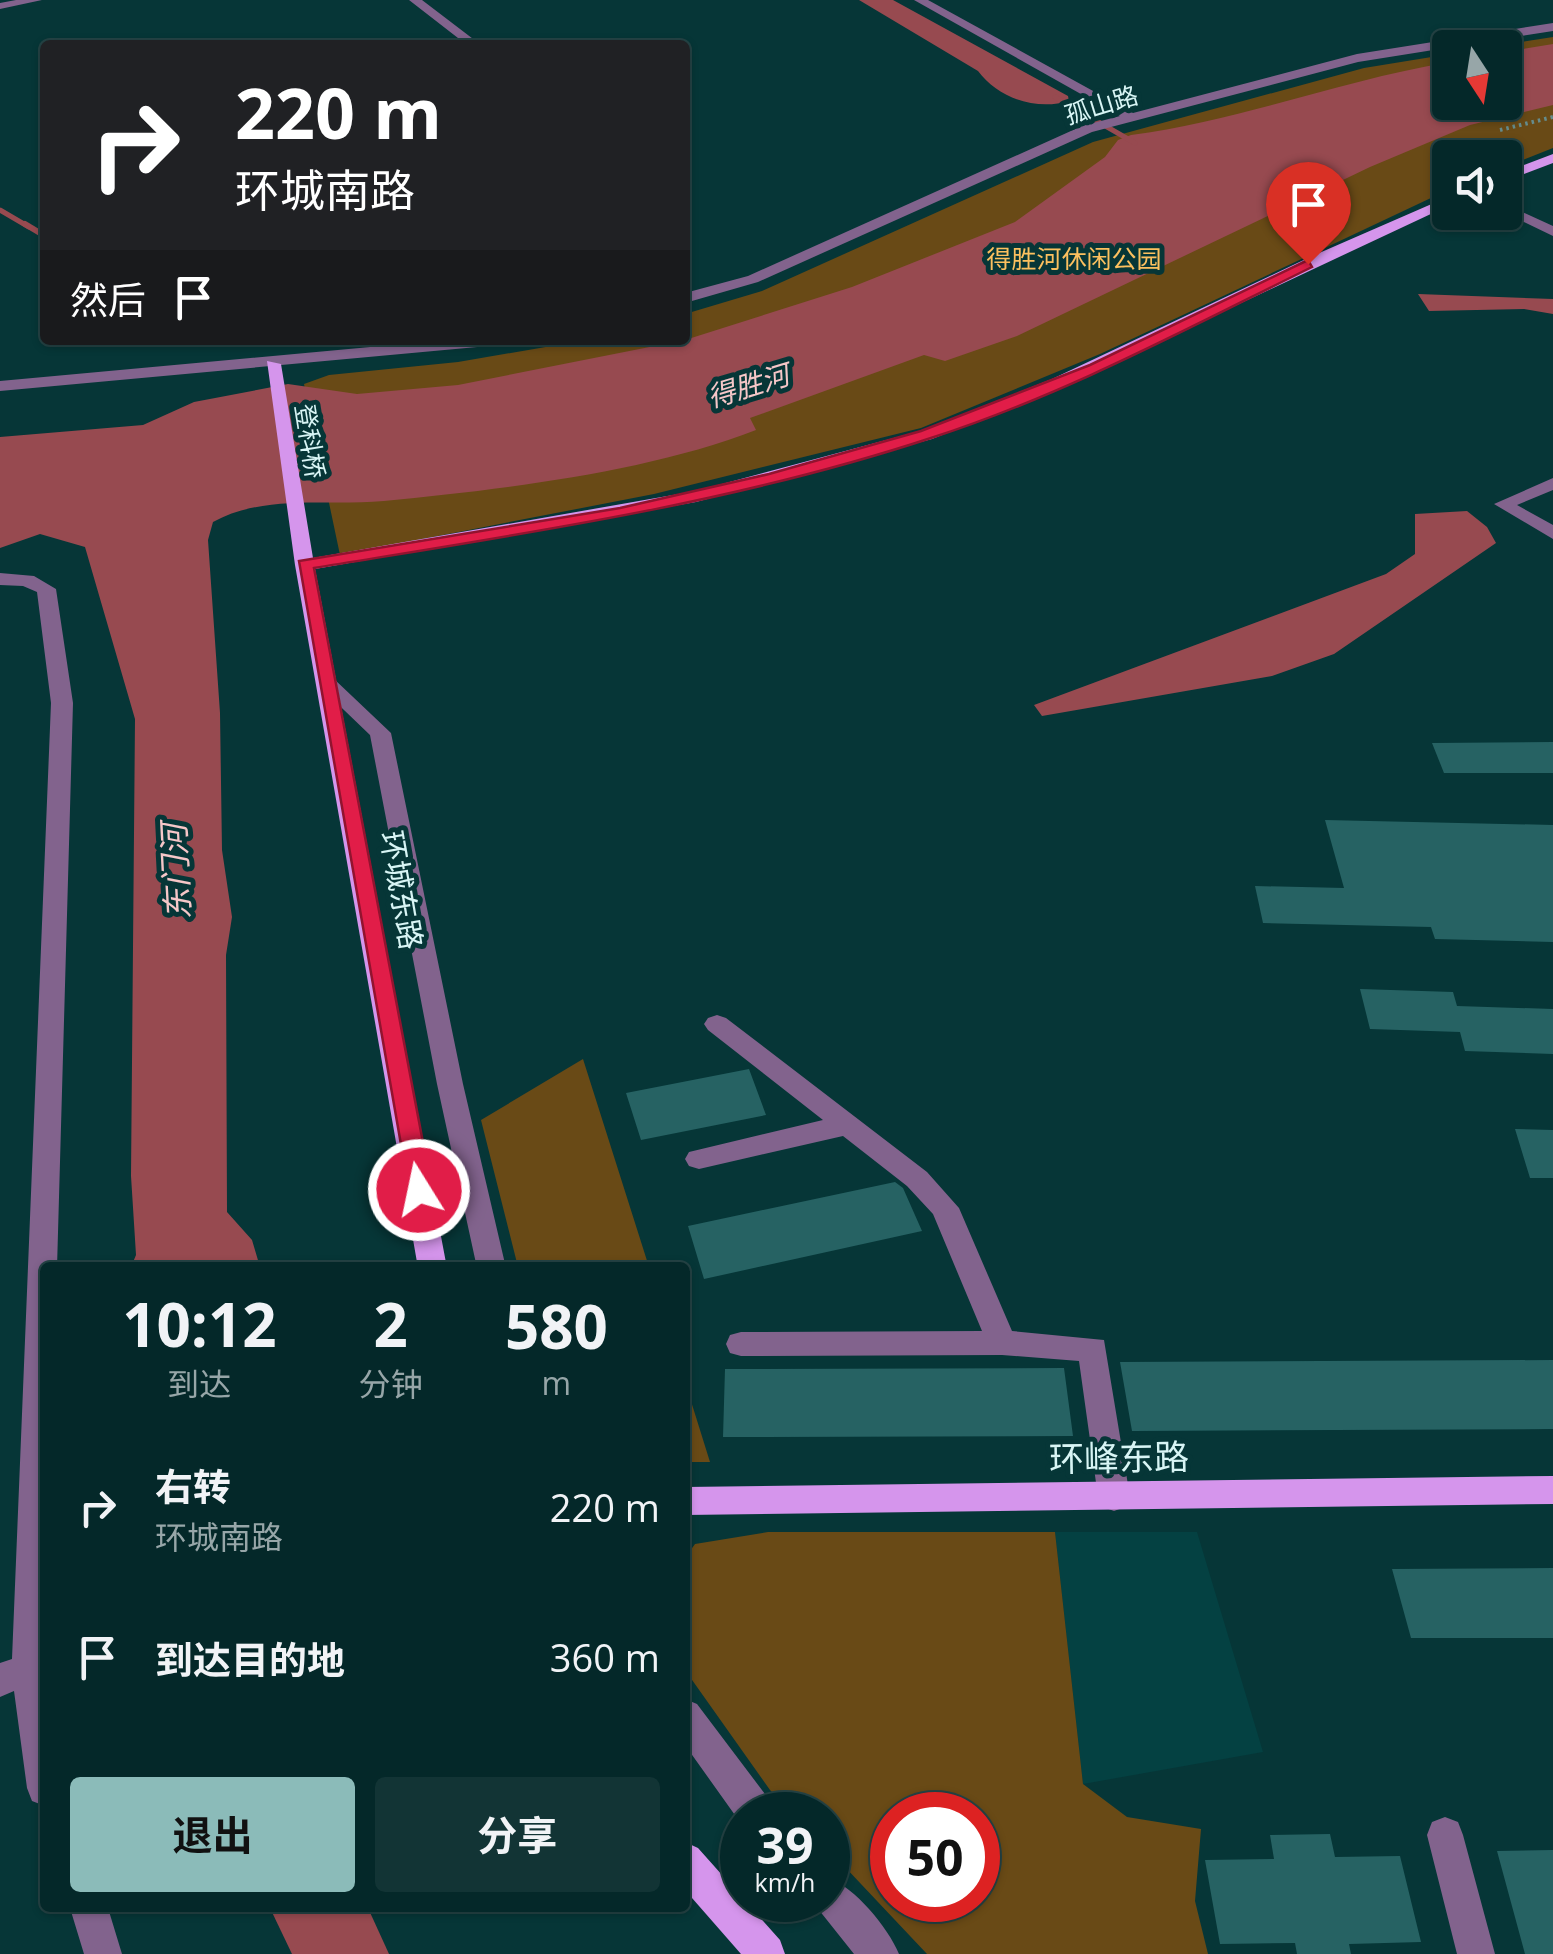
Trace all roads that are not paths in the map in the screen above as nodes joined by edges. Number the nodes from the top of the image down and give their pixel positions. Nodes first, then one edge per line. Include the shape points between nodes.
1 (36, 0) edge
2 (415, 0) edge
3 (920, 0) edge
4 (0, 6) edge
5 (1553, 28) edge
6 (468, 40) edge
7 (1132, 118) junction
8 (1553, 158) edge
9 (1522, 170) edge
10 (1432, 208) edge
11 (1522, 216) edge
12 (1553, 232) edge
13 (690, 297) edge
14 (452, 345) edge
15 (273, 364) junction
16 (0, 386) edge
17 (1553, 483) edge
18 (299, 526) joint
19 (1553, 533) edge
20 (305, 565) junction
21 (0, 580) edge
22 (326, 682) junction
23 (717, 1024) dead end
24 (848, 1125) junction
25 (699, 1160) dead end
26 (41, 1262) edge
27 (432, 1262) edge
28 (491, 1262) edge
29 (40, 1278) edge
30 (1002, 1343) junction
31 (741, 1344) dead end
32 (1553, 1490) edge
33 (1114, 1498) junction
34 (690, 1501) edge
35 (25, 1671) edge
36 (690, 1723) edge
37 (40, 1759) edge
38 (741, 1792) edge
39 (1445, 1835) dead end
40 (690, 1867) edge
41 (90, 1912) edge
42 (850, 1921) edge
43 (103, 1954) edge
44 (766, 1954) edge
45 (880, 1954) edge
46 (1476, 1954) edge

1 - 4 street
2 - 6 street
3 - 7 street
5 - 7 street, 孤山路 via 1356,58
7 - 13 street, 孤山路 via 1087,129 754,279
8 - 9 main road
10 - 20 main road via 1095,368 927,434 620,513
11 - 12 street
14 - 15 street
15 - 16 street
15 - 18 main road, 登科桥
17 - 19 street via 1503,504
18 - 20 main road, 环城东路
20 - 22 main road, 环城东路
21 - 26 street via 46,589 62,702
22 - 27 main road, 环城东路
22 - 28 street via 380,733
23 - 24 street
24 - 25 street
24 - 30 street via 945,1208
29 - 35 street
30 - 31 street
30 - 33 street via 1092,1349
32 - 33 main road, 环峰东路
33 - 34 main road, 环峰东路
35 - 37 street
36 - 38 street
39 - 46 street
40 - 44 main road
41 - 43 street
42 - 45 street

